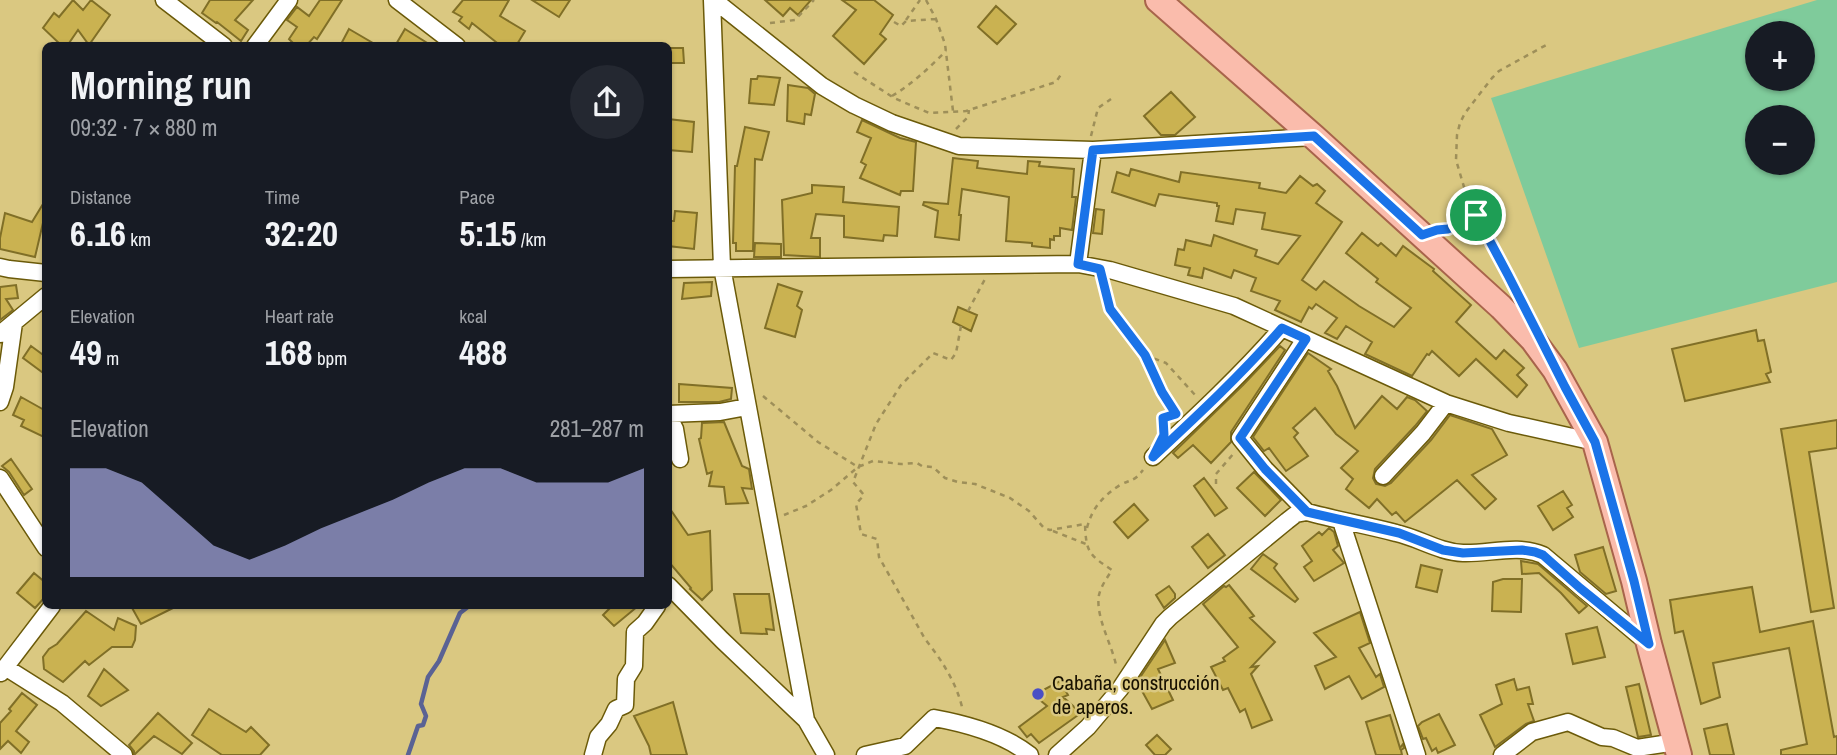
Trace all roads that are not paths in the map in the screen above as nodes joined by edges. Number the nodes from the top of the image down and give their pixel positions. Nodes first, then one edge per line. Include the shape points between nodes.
1 (164, 0) edge
2 (289, 0) edge
3 (397, 0) edge
4 (713, 0) edge
5 (1158, 0) edge
6 (219, 42) edge
7 (259, 42) edge
8 (452, 42) edge
9 (1314, 136) junction
10 (1091, 150) junction
11 (1078, 264) junction
12 (0, 267) edge
13 (722, 267) junction
14 (672, 269) edge
15 (42, 273) edge
16 (42, 299) edge
17 (14, 323) junction
18 (1282, 328) junction
19 (0, 334) edge
20 (1306, 339) junction
21 (0, 402) edge
22 (1446, 404) junction
23 (747, 407) junction
24 (672, 414) edge
25 (672, 423) edge
26 (1595, 442) junction
27 (1153, 457) road end
28 (680, 459) dead end
29 (1383, 476) dead end
30 (0, 478) edge
31 (1307, 512) junction
32 (1341, 521) junction
33 (42, 542) edge
34 (672, 589) edge
35 (50, 609) edge
36 (655, 609) edge
37 (1649, 644) junction
38 (3, 671) edge
39 (806, 720) junction
40 (1677, 749) edge
41 (119, 752) edge
42 (593, 755) edge
43 (826, 755) edge
44 (865, 755) edge
45 (1030, 755) edge
46 (1057, 755) edge
47 (1417, 755) edge
48 (1502, 755) edge

1 - 6 street
2 - 7 street
3 - 8 street
4 - 10 street via 822,86 892,123 959,146
4 - 13 street
5 - 9 main road
9 - 10 street
9 - 26 main road via 1533,340
10 - 11 street
11 - 13 street
11 - 18 street via 1234,306
12 - 15 street
13 - 14 street
13 - 23 street
16 - 17 street
17 - 19 street
17 - 21 street
18 - 20 street
18 - 27 street via 1211,404
20 - 22 street
20 - 31 street via 1240,438
22 - 26 street
22 - 29 street
23 - 24 street
23 - 39 street
25 - 28 street
26 - 37 main road
30 - 33 street
31 - 32 street
31 - 46 street via 1296,514 1170,617 1120,689
32 - 37 street via 1399,533 1443,550 1522,550 1543,555
32 - 47 street
34 - 39 street
35 - 38 street
36 - 42 street via 635,632 634,666 626,678 625,705 616,709 598,737
37 - 40 main road
38 - 41 street via 62,703
39 - 43 street
40 - 48 street via 1637,748 1568,722 1532,732
44 - 45 street via 905,746 934,718 965,724

